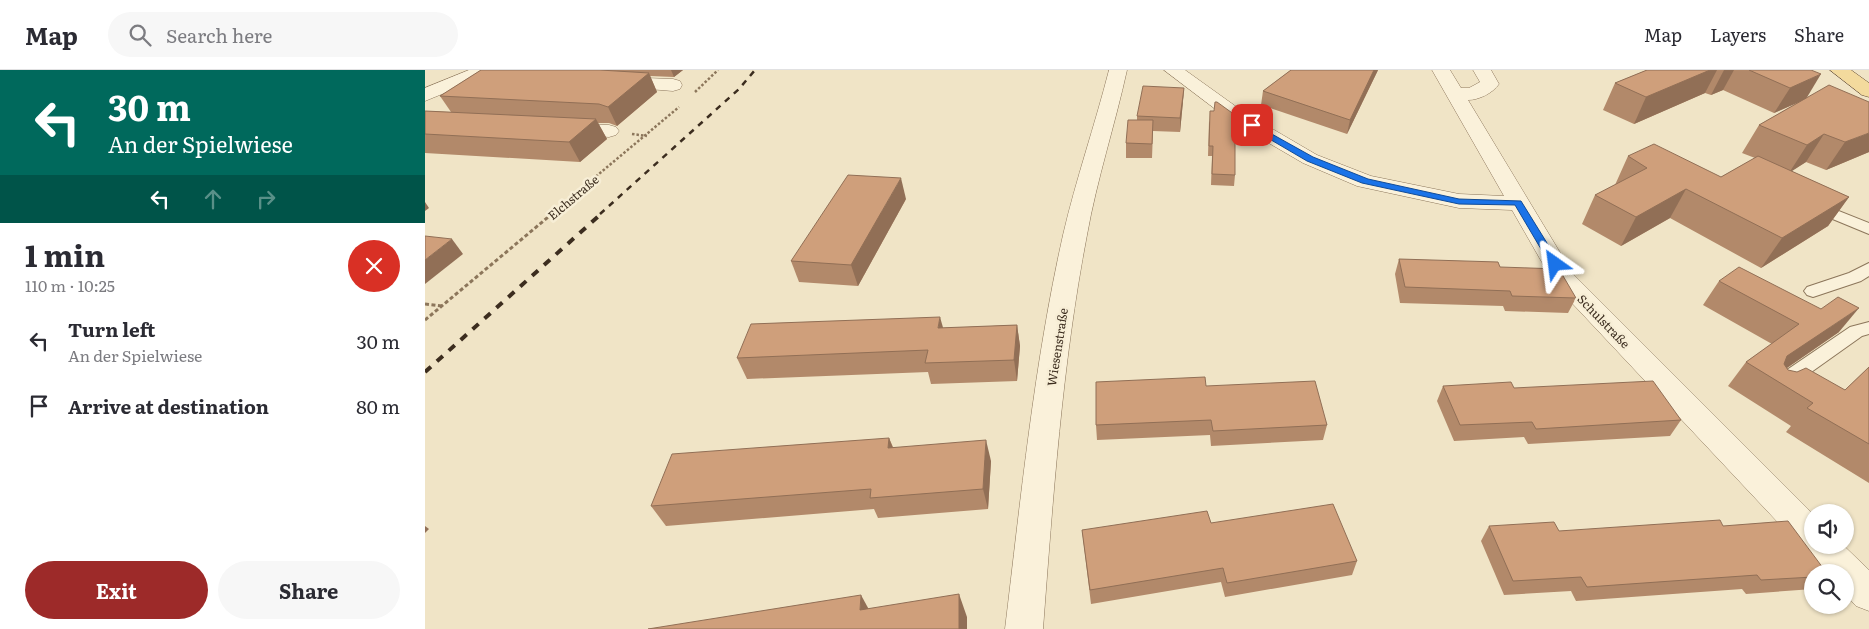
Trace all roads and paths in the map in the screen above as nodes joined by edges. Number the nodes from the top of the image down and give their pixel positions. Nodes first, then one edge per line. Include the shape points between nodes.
1 (718, 70) edge
2 (1118, 70) edge
3 (1173, 70) edge
4 (1441, 70) edge
5 (1482, 70) edge
6 (1839, 70) edge
7 (488, 72) edge
8 (605, 81) edge
9 (673, 86) dead end
10 (1869, 91) edge
11 (693, 94) dead end
12 (1454, 94) junction
13 (425, 95) edge
14 (680, 106) dead end
15 (541, 128) edge
16 (609, 131) dead end
17 (1793, 197) edge
18 (1518, 202) junction
19 (1869, 229) edge
20 (1869, 268) edge
21 (1813, 291) dead end
22 (425, 304) edge
23 (442, 306) junction
24 (425, 320) edge
25 (1869, 328) edge
26 (1776, 388) edge
27 (1804, 528) edge
28 (1829, 554) edge
29 (1869, 594) edge
30 (1024, 629) edge

1 - 11 path
2 - 30 street, Wiesenstraße via 1076,234 1043,434
3 - 18 street via 1238,117 1310,159 1365,181 1459,202
4 - 12 street, Schulstraße
5 - 12 street via 1490,84 1473,94
6 - 10 main road
7 - 13 street
8 - 9 street
12 - 18 street, Schulstraße
14 - 23 path, Elchstraße
15 - 16 street
17 - 19 lane
18 - 27 street, Schulstraße via 1564,279
20 - 21 lane via 1855,277
22 - 23 path
23 - 24 path, Elchstraße
25 - 26 lane via 1856,331
28 - 29 street

